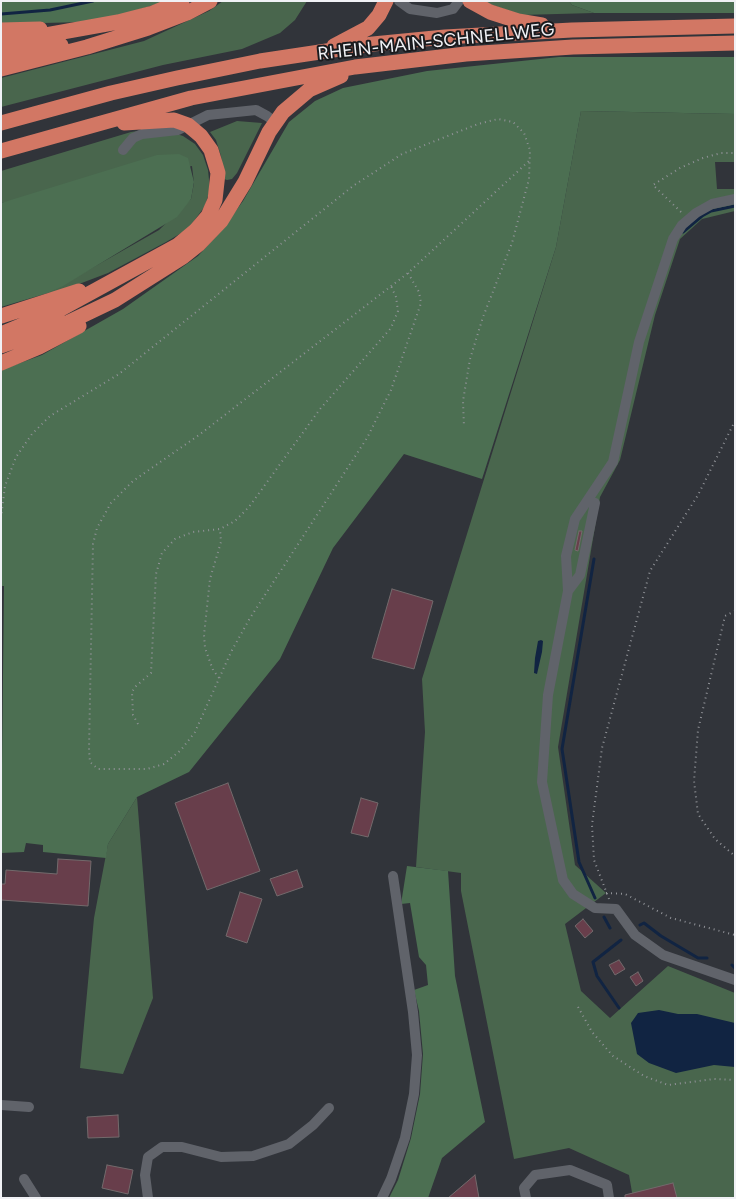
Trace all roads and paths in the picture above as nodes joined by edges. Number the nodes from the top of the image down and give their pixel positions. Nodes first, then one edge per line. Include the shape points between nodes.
1 (182, 1) edge
2 (210, 1) edge
3 (386, 1) edge
4 (399, 1) edge
5 (459, 1) edge
6 (470, 1) edge
7 (735, 26) edge
8 (76, 28) junction
9 (148, 28) junction
10 (1, 30) edge
11 (572, 30) junction
12 (1, 44) edge
13 (735, 44) edge
14 (312, 53) junction
15 (1, 55) edge
16 (390, 62) junction
17 (1, 69) edge
18 (101, 122) junction
19 (275, 122) junction
20 (1, 123) edge
21 (188, 125) junction
22 (123, 150) dead end
23 (1, 151) edge
24 (735, 153) edge
25 (530, 160) junction
26 (735, 199) edge
27 (688, 219) junction
28 (408, 273) junction
29 (116, 278) junction
30 (391, 286) junction
31 (121, 297) junction
32 (1, 316) edge
33 (1, 334) edge
34 (1, 346) edge
35 (1, 363) edge
36 (735, 421) edge
37 (464, 427) dead end
38 (595, 503) dead end
39 (1, 518) edge
40 (220, 529) junction
41 (568, 591) junction
42 (735, 611) edge
43 (220, 678) junction
44 (138, 724) dead end
45 (735, 856) edge
46 (393, 876) dead end
47 (606, 893) junction
48 (616, 909) junction
49 (735, 935) edge
50 (735, 980) edge
51 (578, 1007) dead end
52 (735, 1080) edge
53 (1, 1105) edge
54 (29, 1107) dead end
55 (329, 1108) dead end
56 (24, 1179) dead end
57 (36, 1198) edge
58 (148, 1198) edge
59 (382, 1198) edge
60 (526, 1198) edge
61 (609, 1198) edge

1 - 8 highway via 118,22
2 - 9 highway
3 - 14 highway via 368,28
4 - 5 street via 410,9 437,14 453,9
6 - 11 highway via 518,21 565,26
7 - 11 highway, RHEIN-MAIN-SCHNELLWEG
8 - 10 highway
8 - 12 highway
9 - 15 highway
9 - 17 highway
11 - 14 highway, RHEIN-MAIN-SCHNELLWEG via 445,37
13 - 16 highway, RHEIN-MAIN-SCHNELLWEG via 573,47
14 - 20 highway, RHEIN-MAIN-SCHNELLWEG via 168,80
16 - 18 highway, RHEIN-MAIN-SCHNELLWEG via 232,89
16 - 19 highway via 319,84 299,96
18 - 21 highway via 174,120
18 - 23 highway, RHEIN-MAIN-SCHNELLWEG
19 - 21 street via 256,110 208,115
19 - 31 highway via 245,182 210,233 183,258
21 - 22 street via 174,132 142,134 133,138
21 - 29 highway via 207,144 217,165 218,181 212,208 202,224 178,245
24 - 27 path via 714,156 680,168 654,185
25 - 28 path
25 - 37 path via 529,179 512,243 470,359 463,401
25 - 39 path via 524,133 513,122 498,119 402,154 353,186 119,374 50,416 16,457 4,486
26 - 27 street via 712,204
27 - 41 street via 669,247 648,314 613,462 575,519 566,556
28 - 30 path
28 - 43 path via 419,292 421,303 391,390 367,438 250,618
29 - 32 highway
29 - 33 highway via 55,312
30 - 40 path via 398,311 391,328 320,409 249,507
30 - 43 path via 199,435 133,481 111,503 97,528 93,544 90,762 98,769 112,771 147,769 164,764 195,732
31 - 34 highway via 68,322
31 - 35 highway via 66,334
36 - 47 path via 698,495 650,571 635,624 602,748 592,825 594,860
38 - 41 street via 580,575
40 - 43 path via 221,542 210,580 204,635 213,670
40 - 44 path via 193,532 175,539 162,553 156,574 151,673 132,692 133,715
41 - 48 street via 548,695 542,782 563,880 573,894 587,904
42 - 45 path via 725,616 698,730 694,781 698,814 715,839
46 - 59 street via 417,1055 414,1094 404,1138
47 - 48 path
47 - 49 path via 625,894 672,918
48 - 50 street via 635,935 663,955
51 - 52 path via 592,1032 613,1056 644,1076 668,1085 714,1079
53 - 54 street
55 - 58 street via 288,1144 253,1156 221,1157 182,1147 162,1147 148,1158 145,1175
56 - 57 street
60 - 61 street via 524,1188 535,1175 570,1170 607,1185

